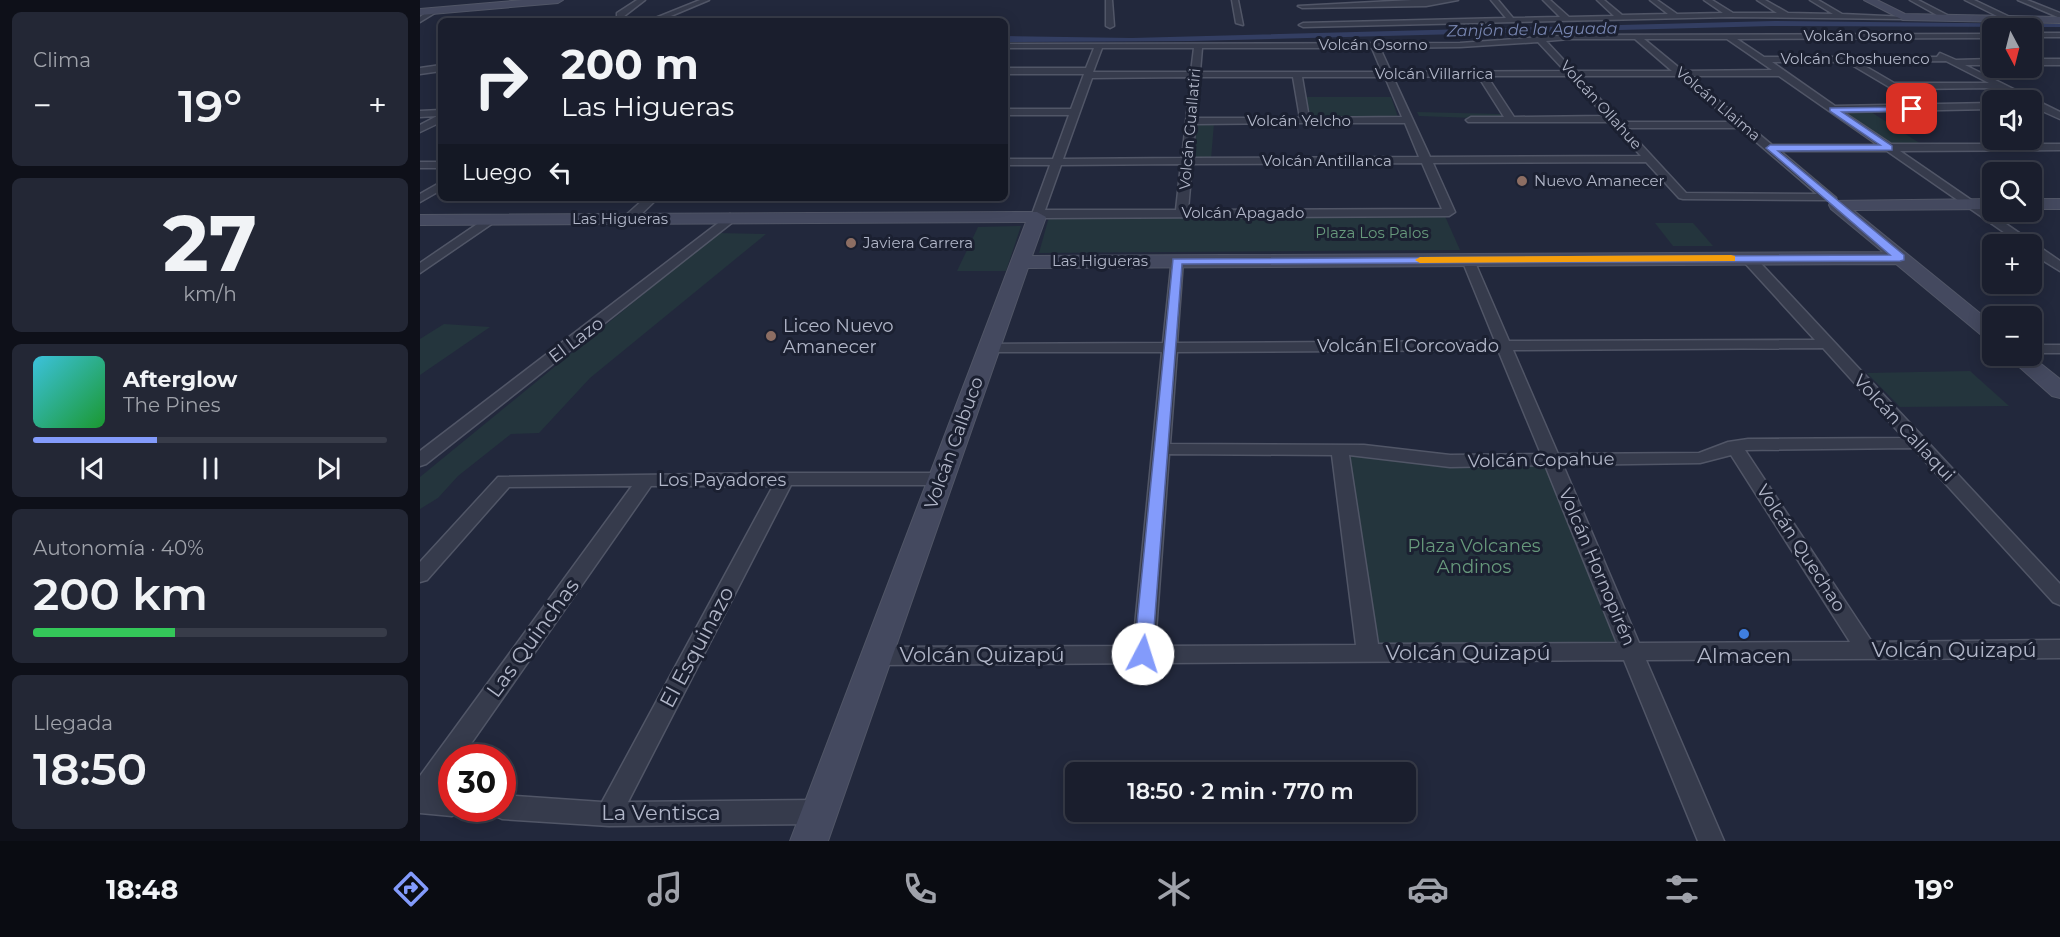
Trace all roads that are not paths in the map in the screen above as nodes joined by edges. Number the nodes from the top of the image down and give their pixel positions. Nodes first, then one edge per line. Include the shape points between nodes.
1 (558, 0) edge
2 (642, 0) edge
3 (706, 0) edge
4 (1109, 0) edge
5 (1235, 0) edge
6 (1406, 0) edge
7 (1455, 0) edge
8 (1494, 0) edge
9 (1546, 0) edge
10 (1600, 0) edge
11 (1653, 0) edge
12 (1707, 0) edge
13 (1760, 0) edge
14 (1812, 0) edge
15 (1869, 0) edge
16 (1913, 0) edge
17 (1968, 0) edge
18 (2021, 0) edge
19 (515, 2) edge
20 (1421, 4) junction
21 (1302, 6) dead end
22 (434, 11) junction
23 (420, 12) edge
24 (1449, 12) junction
25 (620, 15) dead end
26 (1731, 15) junction
27 (1786, 15) junction
28 (1676, 16) junction
29 (1842, 16) junction
30 (1903, 16) junction
31 (1947, 17) junction
32 (660, 18) edge
33 (1621, 18) junction
34 (2007, 18) joint
35 (2042, 18) edge
36 (2060, 18) edge
37 (1567, 19) junction
38 (420, 20) edge
39 (1512, 21) junction
40 (1240, 23) dead end
41 (1303, 24) dead end
42 (1110, 26) dead end
43 (2060, 35) edge
44 (1728, 36) junction
45 (1902, 36) junction
46 (1982, 36) edge
47 (2042, 36) edge
48 (1637, 37) junction
49 (1540, 39) junction
50 (1099, 45) junction
51 (1198, 45) junction
52 (1375, 45) junction
53 (1920, 45) dead end
54 (1008, 46) edge
55 (1929, 50) dead end
56 (1761, 60) junction
57 (1848, 60) junction
58 (1951, 61) junction
59 (1982, 62) edge
60 (2042, 62) edge
61 (2047, 62) junction
62 (2060, 62) edge
63 (2060, 68) edge
64 (437, 69) edge
65 (420, 71) edge
66 (1008, 71) edge
67 (1089, 73) junction
68 (1681, 73) junction
69 (1780, 73) junction
70 (1297, 74) junction
71 (1388, 74) junction
72 (1480, 74) junction
73 (1572, 74) junction
74 (1195, 75) junction
75 (420, 76) edge
76 (1893, 86) junction
77 (2001, 86) junction
78 (2008, 90) edge
79 (2042, 105) edge
80 (1982, 106) edge
81 (2060, 106) edge
82 (1929, 108) junction
83 (2042, 108) edge
84 (1833, 109) junction
85 (1008, 112) edge
86 (1075, 112) junction
87 (420, 114) edge
88 (438, 116) edge
89 (2060, 116) edge
90 (438, 118) edge
91 (1407, 120) junction
92 (1471, 120) dead end
93 (1511, 120) junction
94 (1190, 121) junction
95 (1305, 121) junction
96 (1616, 122) junction
97 (1742, 125) junction
98 (420, 129) edge
99 (2060, 147) edge
100 (1770, 148) junction
101 (1889, 148) junction
102 (1650, 159) junction
103 (1427, 160) junction
104 (1187, 161) junction
105 (1008, 162) edge
106 (1057, 162) junction
107 (420, 165) edge
108 (438, 165) edge
109 (438, 187) edge
110 (420, 199) edge
111 (649, 201) edge
112 (1833, 201) junction
113 (1970, 204) junction
114 (1982, 204) edge
115 (2042, 204) edge
116 (2060, 204) edge
117 (1182, 213) junction
118 (1037, 215) junction
119 (730, 218) junction
120 (629, 219) junction
121 (420, 220) edge
122 (489, 220) junction
123 (2014, 234) edge
124 (2042, 254) edge
125 (1748, 258) junction
126 (1900, 258) junction
127 (1468, 260) junction
128 (1177, 261) junction
129 (1020, 262) junction
130 (2060, 267) edge
131 (420, 268) edge
132 (1982, 326) edge
133 (1827, 344) junction
134 (1504, 346) junction
135 (1170, 347) junction
136 (988, 348) junction
137 (2042, 349) edge
138 (2060, 349) edge
139 (2030, 366) edge
140 (2060, 391) edge
141 (1918, 443) junction
142 (1734, 446) junction
143 (1161, 449) junction
144 (1340, 450) junction
145 (1552, 459) junction
146 (420, 460) edge
147 (785, 479) junction
148 (941, 479) junction
149 (646, 480) junction
150 (420, 575) edge
151 (2060, 597) edge
152 (2060, 650) edge
153 (1867, 651) junction
154 (1632, 652) junction
155 (1368, 653) junction
156 (1143, 654) junction
157 (877, 656) junction
158 (420, 796) edge
159 (420, 801) edge
160 (438, 803) edge
161 (516, 808) edge
162 (820, 812) junction
163 (609, 814) junction
164 (809, 841) edge
165 (1711, 841) edge

1 - 19 street
2 - 25 street
3 - 32 street
4 - 42 street
5 - 40 street
6 - 20 street
7 - 24 street
8 - 39 street
9 - 37 street
10 - 33 street
11 - 28 street
12 - 26 street
13 - 27 street
14 - 29 street
15 - 30 street
16 - 31 street
17 - 34 street
18 - 36 street
19 - 22 street
20 - 21 street
20 - 24 street
22 - 23 street
22 - 38 street
24 - 39 street
24 - 41 street
26 - 27 street
26 - 28 street
27 - 29 street
28 - 33 street
29 - 30 street
30 - 31 street
31 - 34 street
33 - 37 street
35 - 36 street
37 - 39 street
43 - 47 street
44 - 45 street, Volcán Osorno
44 - 48 street, Volcán Osorno
44 - 56 street
45 - 46 street, Volcán Osorno
45 - 53 street
48 - 49 street, Volcán Osorno
48 - 68 street, Volcán Llaima
49 - 52 street, Volcán Osorno via 1460,45
49 - 73 street, Volcán Ollahue
50 - 51 street, Volcán Osorno
50 - 54 street, Volcán Osorno
50 - 67 street, Volcán Calbuco
51 - 52 street, Volcán Osorno
51 - 74 street, Volcán Guallatiri
52 - 71 street
55 - 58 street
56 - 57 street, Volcán Choshuenco
56 - 69 street
57 - 58 street, Volcán Choshuenco
57 - 76 street
58 - 59 street, Volcán Choshuenco
58 - 77 street
60 - 61 street
61 - 62 street
61 - 63 street
64 - 65 street
64 - 75 street
66 - 67 street, Volcán Villarrica
67 - 74 street, Volcán Villarrica
67 - 86 street, Volcán Calbuco
68 - 69 street, Volcán Villarrica
68 - 73 street, Volcán Villarrica
68 - 97 street, Volcán Llaima
69 - 84 street
70 - 71 street, Volcán Villarrica
70 - 74 street, Volcán Villarrica
70 - 95 street
71 - 72 street, Volcán Villarrica
71 - 91 street
72 - 73 street, Volcán Villarrica
72 - 93 street
73 - 96 street, Volcán Ollahue
74 - 94 street, Volcán Guallatiri
76 - 77 street
76 - 82 street
77 - 78 street
79 - 81 street
80 - 82 street
82 - 84 street
83 - 89 street
84 - 101 street
85 - 86 street
86 - 106 street, Volcán Calbuco
87 - 88 street
90 - 98 street
91 - 95 street, Volcán Yelcho
91 - 103 street
92 - 93 street
93 - 96 street
94 - 95 street, Volcán Yelcho
94 - 104 street, Volcán Guallatiri
96 - 97 street
96 - 102 street, Volcán Ollahue
97 - 100 street, Volcán Llaima
99 - 101 street
100 - 101 street
100 - 112 street, Volcán Llaima
101 - 113 street
102 - 103 street, Volcán Antillanca
102 - 112 street, Volcán Ollahue via 1686,197
103 - 104 street, Volcán Antillanca
103 - 117 street, Volcán Apagado via 1449,212
104 - 106 street, Volcán Antillanca
104 - 117 street, Volcán Guallatiri
105 - 106 street, Volcán Antillanca
106 - 118 street, Volcán Calbuco
107 - 108 street
109 - 110 street
111 - 120 street
112 - 113 street
112 - 126 street, Volcán Llaima
113 - 114 street
113 - 123 street
115 - 116 street
117 - 118 street, Volcán Apagado
118 - 119 street, Las Higueras
118 - 129 street, Volcán Calbuco
119 - 120 street, Las Higueras
119 - 146 street, El Lazo
120 - 122 street, Las Higueras
121 - 122 street, Las Higueras
122 - 131 street
124 - 130 street
125 - 126 street, Las Higueras
125 - 127 street, Las Higueras
125 - 133 street, Volcán Callaqui
126 - 132 street, Volcán Llaima
127 - 128 street, Las Higueras
127 - 134 street, Volcán Hornopirén
128 - 129 street, Las Higueras
128 - 135 street
129 - 136 street, Volcán Calbuco
133 - 134 street, Volcán El Corcovado
133 - 141 street, Volcán Callaqui
134 - 135 street, Volcán El Corcovado
134 - 145 street, Volcán Hornopirén
135 - 136 street, Volcán El Corcovado
135 - 143 street
136 - 148 street, Volcán Calbuco
137 - 138 street
139 - 140 street
141 - 142 street, Volcán Copahue
141 - 151 street, Volcán Callaqui
142 - 145 street, Volcán Copahue via 1700,458
142 - 153 street, Volcán Quechao
143 - 144 street, Volcán Copahue
143 - 156 street
144 - 145 street, Volcán Copahue via 1450,461
144 - 155 street
145 - 154 street, Volcán Hornopirén
147 - 148 street, Los Payadores
147 - 149 street, Los Payadores
147 - 163 street, El Esquinazo
148 - 157 street, Volcán Calbuco
149 - 150 street, Los Payadores via 504,481
149 - 158 street, Las Quinchas
152 - 153 street, Volcán Quizapú
153 - 154 street, Volcán Quizapú
154 - 155 street, Volcán Quizapú
154 - 165 street, Volcán Hornopirén
155 - 156 street, Volcán Quizapú
156 - 157 street, Volcán Quizapú
157 - 162 street, Volcán Calbuco
159 - 160 street
161 - 163 street, La Ventisca
162 - 163 street, La Ventisca
162 - 164 street, Volcán Calbuco

